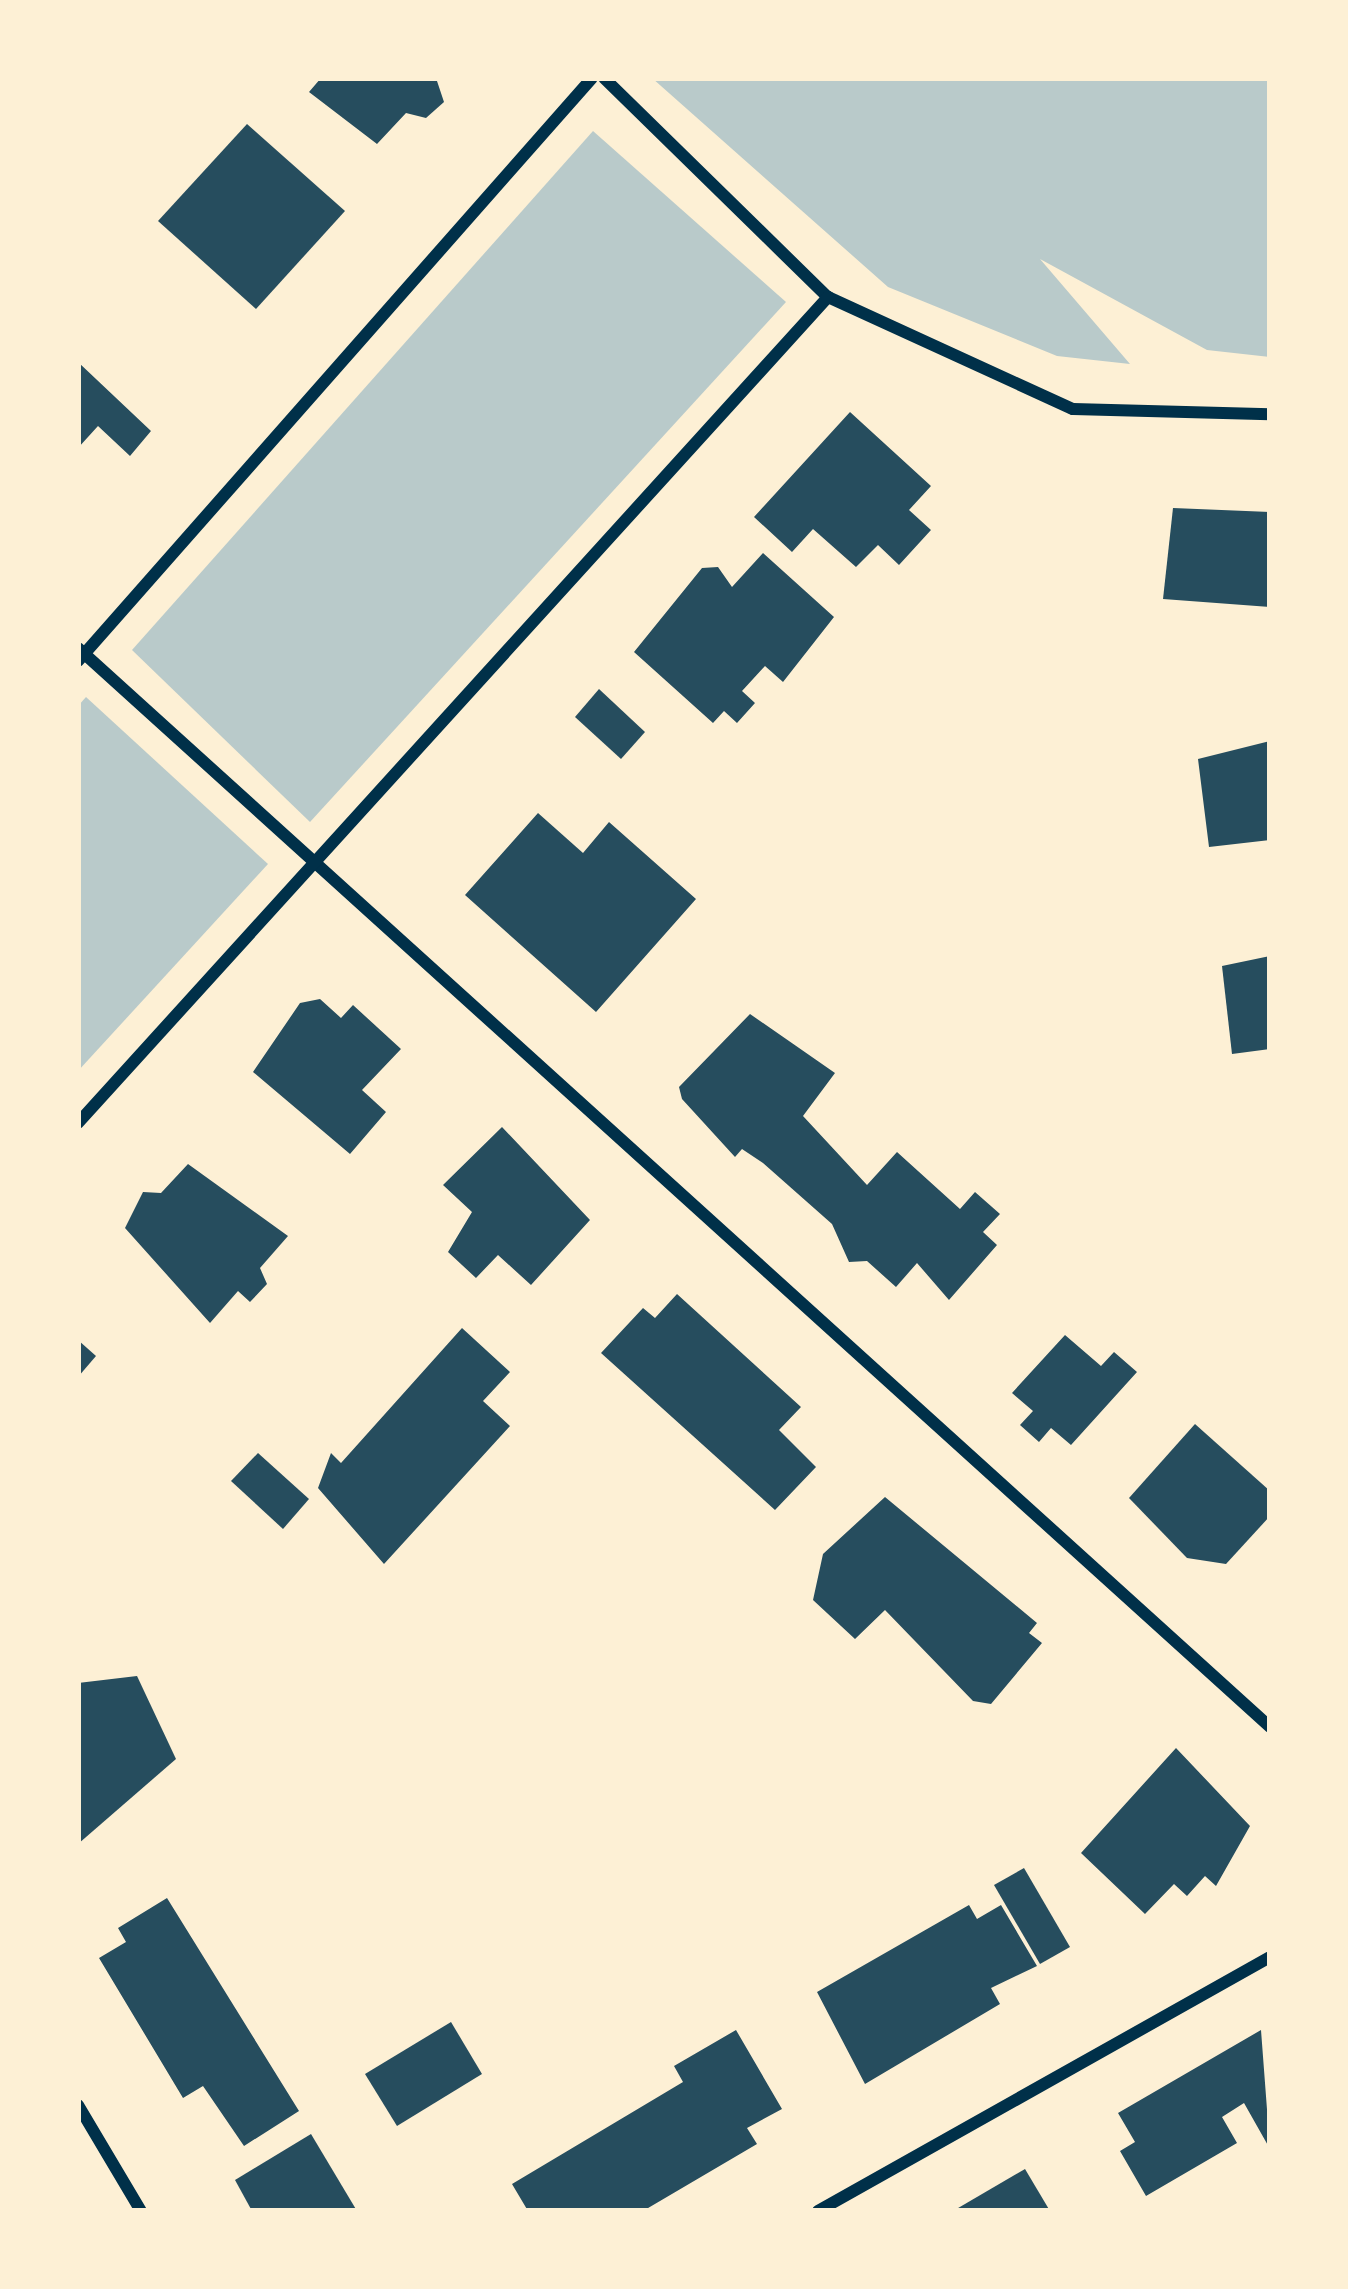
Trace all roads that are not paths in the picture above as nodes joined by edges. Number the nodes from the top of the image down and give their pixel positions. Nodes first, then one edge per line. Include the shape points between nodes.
1 (592, 78) edge
2 (604, 78) edge
3 (828, 297) junction
4 (1270, 414) edge
5 (80, 654) edge
6 (320, 864) junction
7 (78, 1123) edge
8 (1270, 1727) edge
9 (1270, 1957) edge
10 (78, 2105) edge
11 (141, 2211) edge
12 (818, 2211) edge

1 - 5 street
2 - 3 street
3 - 4 street via 1072,409
3 - 6 street
5 - 6 street
6 - 7 street
6 - 8 street
9 - 12 street
10 - 11 street

